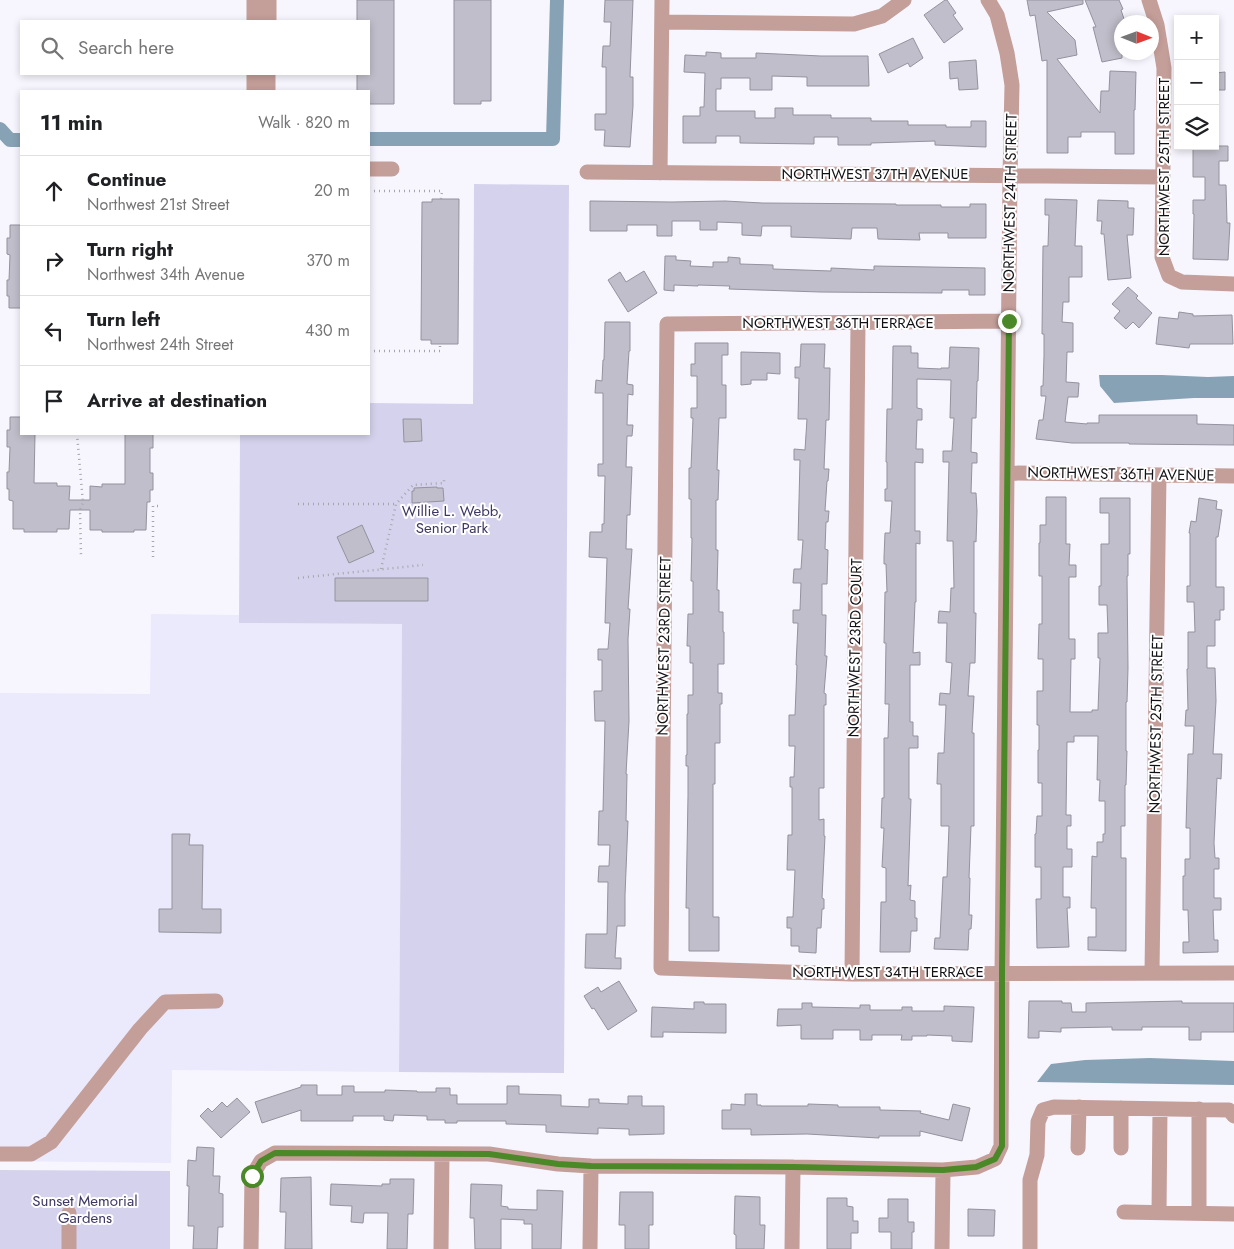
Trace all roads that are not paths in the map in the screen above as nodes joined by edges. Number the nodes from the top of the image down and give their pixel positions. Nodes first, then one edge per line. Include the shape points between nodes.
1 (254, 0) edge
2 (269, 0) edge
3 (662, 0) edge
4 (904, 0) edge
5 (988, 0) edge
6 (1149, 0) edge
7 (254, 20) edge
8 (269, 20) edge
9 (662, 22) junction
10 (254, 75) edge
11 (268, 75) edge
12 (254, 90) edge
13 (268, 90) edge
14 (370, 169) edge
15 (392, 169) dead end
16 (587, 172) dead end
17 (660, 173) junction
18 (1010, 176) junction
19 (1163, 178) junction
20 (1234, 284) edge
21 (1009, 321) junction
22 (858, 323) junction
23 (667, 324) joint
24 (1007, 472) junction
25 (1159, 475) junction
26 (1234, 476) edge
27 (661, 968) joint
28 (1152, 972) junction
29 (1002, 973) junction
30 (1234, 973) edge
31 (852, 974) junction
32 (216, 1001) dead end
33 (1079, 1107) junction
34 (1121, 1108) junction
35 (1160, 1108) junction
36 (1199, 1109) junction
37 (1234, 1116) edge
38 (1078, 1148) dead end
39 (1121, 1148) dead end
40 (0, 1154) edge
41 (442, 1154) junction
42 (591, 1166) junction
43 (793, 1167) junction
44 (943, 1170) junction
45 (1124, 1212) dead end
46 (69, 1213) dead end
47 (1159, 1213) junction
48 (1199, 1213) junction
49 (1234, 1214) edge
50 (69, 1249) edge
51 (252, 1249) edge
52 (441, 1249) edge
53 (590, 1249) edge
54 (792, 1249) edge
55 (942, 1249) edge
56 (1030, 1249) edge

1 - 7 street
2 - 8 street
3 - 9 street
4 - 9 street via 882,16 854,24
5 - 18 street, NORTHWEST 24TH STREET via 997,15 1012,85
6 - 19 street, NORTHWEST 25TH STREET via 1164,68
9 - 17 street
10 - 12 street
11 - 13 street
14 - 15 street
16 - 17 street, NORTHWEST 37TH AVENUE
17 - 18 street, NORTHWEST 37TH AVENUE
18 - 19 street, NORTHWEST 37TH AVENUE
18 - 21 street, NORTHWEST 24TH STREET
19 - 20 street, NORTHWEST 25TH STREET via 1162,257 1169,276 1182,282
21 - 22 street, NORTHWEST 36TH TERRACE
21 - 24 street, NORTHWEST 24TH STREET
22 - 23 street, NORTHWEST 36TH TERRACE
22 - 31 street, NORTHWEST 23RD COURT
23 - 27 street, NORTHWEST 23RD STREET
24 - 25 street, NORTHWEST 36TH AVENUE
24 - 29 street, NORTHWEST 24TH STREET
25 - 26 street, NORTHWEST 36TH AVENUE
25 - 28 street, NORTHWEST 25TH STREET
27 - 31 street, NORTHWEST 34TH TERRACE
28 - 29 street, NORTHWEST 34TH TERRACE
28 - 30 street, NORTHWEST 34TH TERRACE
29 - 31 street, NORTHWEST 34TH TERRACE
29 - 44 street, NORTHWEST 24TH STREET via 1002,1146 995,1159 976,1167
32 - 40 street via 165,1002 50,1142 31,1154
33 - 34 street
33 - 38 street
33 - 56 street via 1043,1110 1038,1122 1037,1156 1030,1180
34 - 35 street
34 - 39 street
35 - 36 street
35 - 47 street
36 - 37 street via 1229,1110
36 - 48 street
41 - 42 street via 489,1154
41 - 51 street via 275,1153 261,1161 252,1176
41 - 52 street
42 - 43 street
42 - 53 street
43 - 44 street
43 - 54 street
44 - 55 street
45 - 47 street
46 - 50 street
47 - 48 street
48 - 49 street

